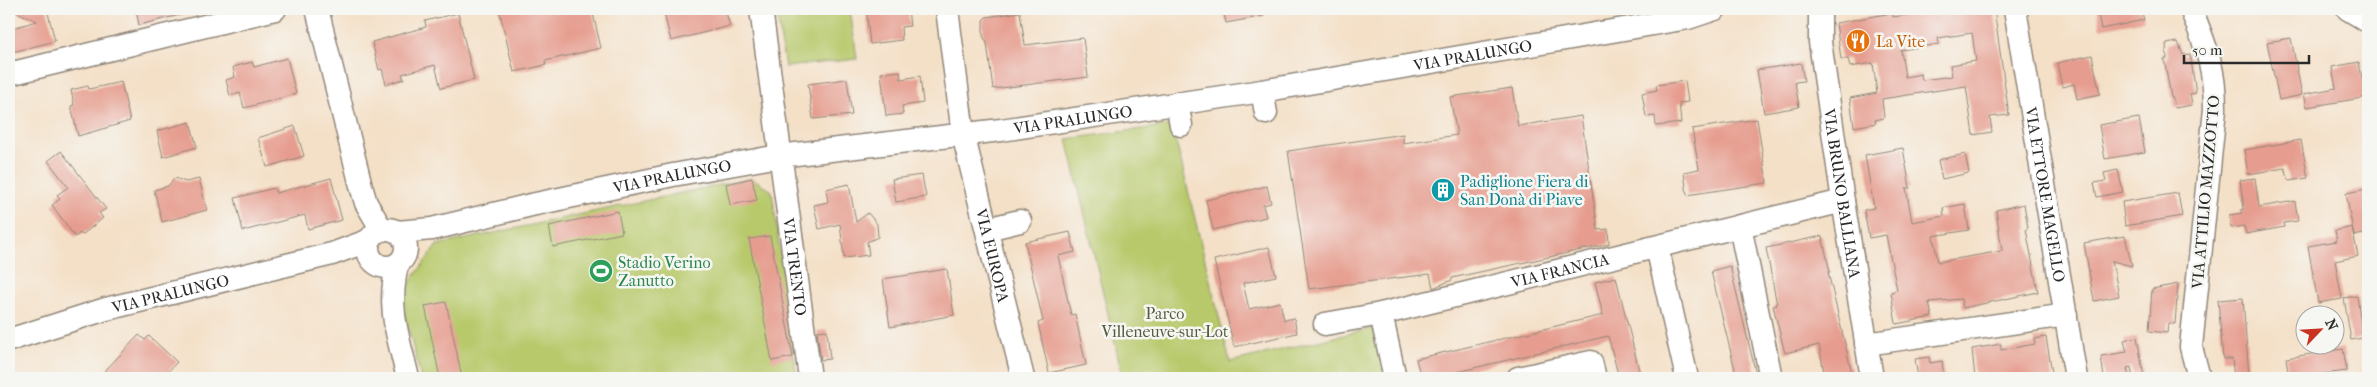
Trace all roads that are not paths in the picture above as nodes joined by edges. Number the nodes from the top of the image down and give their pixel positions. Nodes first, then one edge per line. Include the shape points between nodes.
1 (275, 9) edge
2 (317, 9) edge
3 (761, 9) edge
4 (948, 9) edge
5 (1715, 9) edge
6 (1820, 9) edge
7 (2015, 9) edge
8 (2191, 9) edge
9 (2348, 9) edge
10 (2368, 21) edge
11 (9, 74) edge
12 (1262, 91) junction
13 (1177, 103) junction
14 (1266, 113) dead end
15 (1181, 125) dead end
16 (963, 134) junction
17 (779, 156) junction
18 (361, 186) junction
19 (1843, 201) junction
20 (1020, 221) dead end
21 (1740, 226) junction
22 (432, 229) junction
23 (986, 229) junction
24 (387, 246) junction
25 (1657, 247) junction
26 (1381, 314) junction
27 (2066, 315) junction
28 (1325, 324) dead end
29 (9, 340) edge
30 (1866, 344) junction
31 (408, 378) edge
32 (810, 378) edge
33 (1022, 378) edge
34 (1395, 378) edge
35 (1518, 378) edge
36 (1595, 378) edge
37 (1687, 378) edge
38 (1771, 378) edge
39 (1872, 378) edge
40 (2076, 378) edge
41 (2199, 378) edge

1 - 11 street
2 - 18 street
3 - 17 street, VIA TRENTO
4 - 16 street, VIA EUROPA
5 - 12 street, VIA PRALUNGO via 1688,18
6 - 19 street, VIA BRUNO BALLIANA via 1820,42
7 - 27 street, VIA ETTORE MAGELLO
8 - 41 street, VIA ATTILIO MAZZOTTO via 2210,59 2215,83 2191,347
9 - 10 street
12 - 13 street, VIA PRALUNGO
12 - 14 street
13 - 15 street
13 - 16 street, VIA PRALUNGO
16 - 17 street, VIA PRALUNGO
16 - 23 street, VIA EUROPA
17 - 22 street, VIA PRALUNGO via 588,193
17 - 32 street, VIA TRENTO
18 - 22 street via 386,212
18 - 24 street
19 - 21 street, VIA FRANCIA
19 - 30 street, VIA BRUNO BALLIANA
20 - 23 street
21 - 25 street, VIA FRANCIA
21 - 38 street
22 - 24 street, VIA PRALUNGO
23 - 33 street, VIA EUROPA
24 - 29 street, VIA PRALUNGO via 332,254 115,307
24 - 31 street via 393,316
25 - 26 street, VIA FRANCIA
25 - 37 street
26 - 28 street, VIA FRANCIA
26 - 34 street
27 - 30 street
27 - 40 street, VIA ETTORE MAGELLO
30 - 39 street, VIA BRUNO BALLIANA
35 - 36 street via 1591,362

